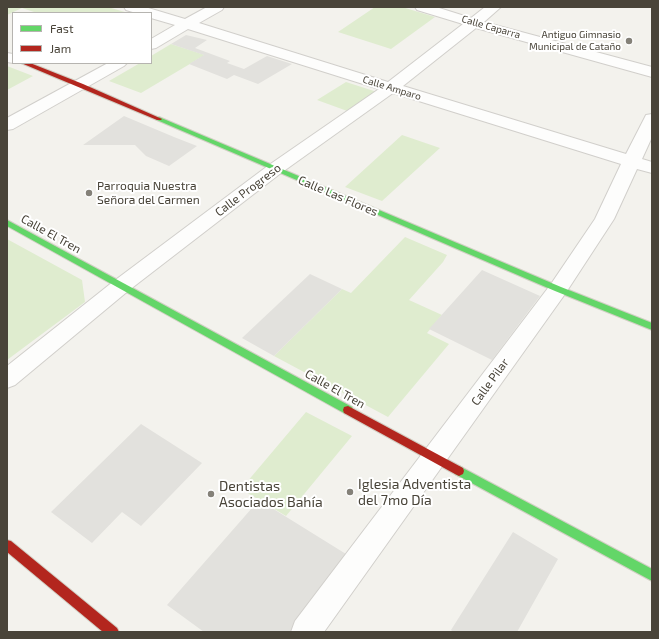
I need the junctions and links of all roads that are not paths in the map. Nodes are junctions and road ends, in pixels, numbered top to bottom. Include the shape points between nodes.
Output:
1 (131, 7) edge
2 (217, 7) edge
3 (422, 7) edge
4 (494, 7) edge
5 (148, 12) edge
6 (152, 13) edge
7 (187, 23) junction
8 (473, 23) junction
9 (152, 44) edge
10 (27, 64) edge
11 (117, 64) edge
12 (652, 72) edge
13 (81, 85) junction
14 (390, 88) junction
15 (652, 119) edge
16 (7, 125) edge
17 (632, 162) junction
18 (652, 168) edge
19 (275, 169) junction
20 (7, 223) edge
21 (121, 286) junction
22 (558, 289) junction
23 (652, 327) edge
24 (7, 379) edge
25 (434, 457) junction
26 (7, 544) edge
27 (652, 575) edge
28 (113, 632) edge
29 (306, 632) edge

1 - 5 street, Calle Amparo
2 - 7 street
3 - 8 street, Calle Caparra
4 - 8 street, Calle Progreso
6 - 7 street, Calle Amparo
7 - 9 street
7 - 14 street, Calle Amparo
8 - 12 street, Calle Caparra
8 - 14 street, Calle Progreso
10 - 13 street, Calle Las Flores
11 - 13 street
13 - 16 street
13 - 19 street, Calle Las Flores
14 - 17 street, Calle Amparo
14 - 19 street, Calle Progreso
15 - 17 street, Calle Pilar
17 - 18 street, Calle Amparo
17 - 22 street, Calle Pilar via 604,219
19 - 21 street, Calle Progreso
19 - 22 street, Calle Las Flores
20 - 21 street, Calle El Tren
21 - 24 street, Calle Progreso
21 - 25 street, Calle El Tren
22 - 23 street, Calle Las Flores
22 - 25 street, Calle Pilar
25 - 27 street, Calle El Tren
25 - 29 street, Calle Pilar
26 - 28 street

